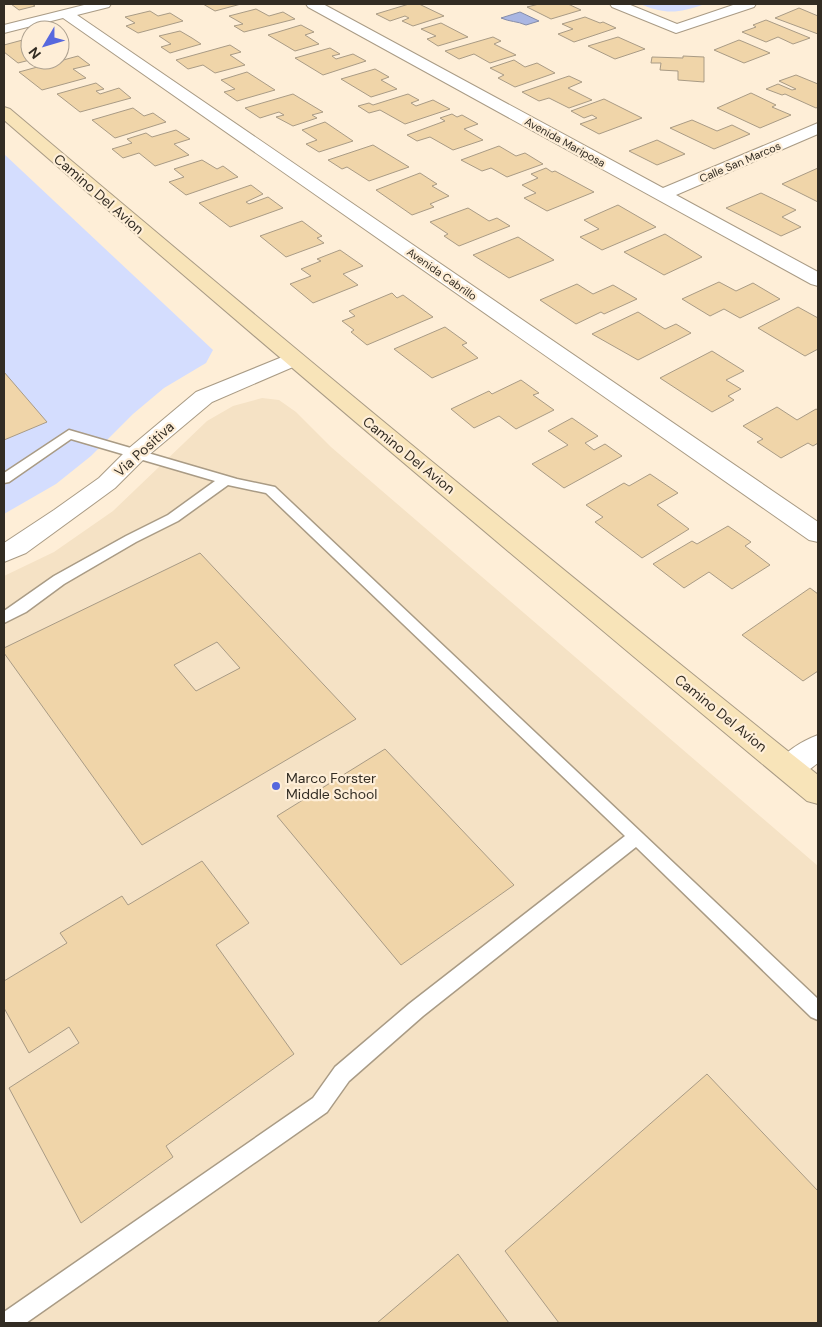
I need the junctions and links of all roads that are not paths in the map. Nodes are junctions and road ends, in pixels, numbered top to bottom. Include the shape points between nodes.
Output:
1 (104, 4) edge
2 (312, 4) edge
3 (617, 4) edge
4 (749, 4) edge
5 (66, 14) junction
6 (4, 29) edge
7 (4, 112) edge
8 (818, 128) edge
9 (662, 195) junction
10 (818, 280) edge
11 (292, 359) junction
12 (136, 454) junction
13 (4, 479) edge
14 (226, 480) junction
15 (818, 534) edge
16 (4, 553) edge
17 (4, 618) edge
18 (818, 746) edge
19 (789, 768) junction
20 (818, 792) edge
21 (637, 837) junction
22 (818, 1011) edge
23 (7, 1323) edge

1 - 5 street
2 - 9 street, Avenida Mariposa
3 - 4 street via 676,29
5 - 6 street
5 - 15 street, Avenida Cabrillo
7 - 11 main road, Camino Del Avion
8 - 9 street, Calle San Marcos
9 - 10 street, Avenida Mariposa
11 - 12 street, Via Positiva via 204,397
11 - 19 main road, Camino Del Avion
12 - 13 lane via 69,434
12 - 14 lane
12 - 16 street, Via Positiva via 107,484
14 - 17 lane via 173,518 59,580
14 - 21 lane via 270,490
18 - 19 street
19 - 20 main road, Camino Del Avion
21 - 22 lane
21 - 23 lane via 416,1010 342,1074 320,1105

